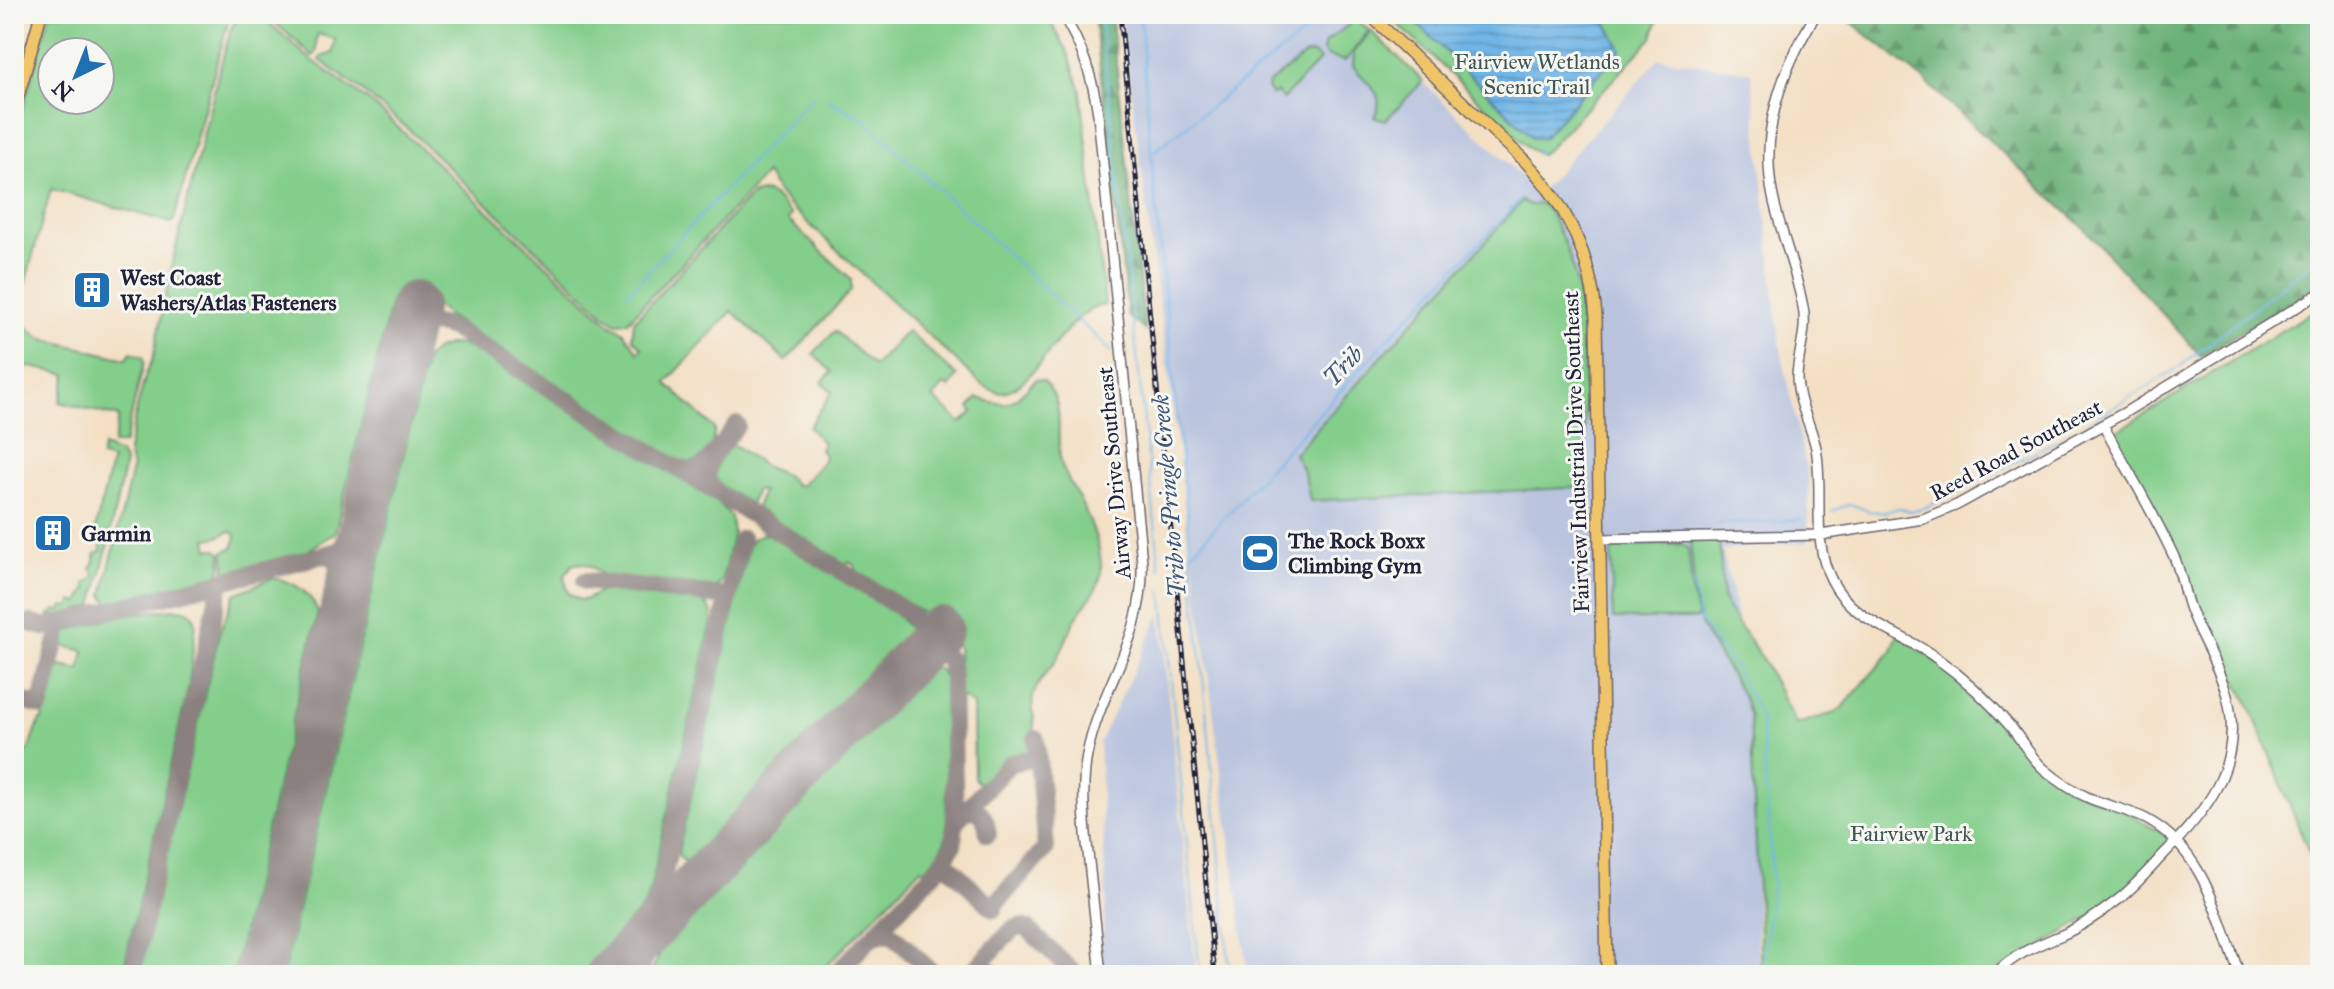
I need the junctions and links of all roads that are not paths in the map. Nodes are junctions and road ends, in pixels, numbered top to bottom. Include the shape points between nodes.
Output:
1 (41, 14) edge
2 (1062, 14) edge
3 (1369, 14) edge
4 (1816, 14) edge
5 (14, 111) edge
6 (2320, 293) edge
7 (2103, 425) junction
8 (1821, 535) junction
9 (1599, 539) junction
10 (2176, 842) junction
11 (1101, 975) edge
12 (1607, 975) edge
13 (1994, 975) edge
14 (2240, 975) edge

1 - 5 main road
2 - 11 street, Airway Drive Southeast via 1082,51 1098,114 1142,562 1134,628 1095,724 1086,764 1085,819
3 - 9 main road, Fairview Industrial Drive Southeast via 1538,175 1563,208 1580,244 1596,316
4 - 8 street via 1784,76 1772,117 1769,156 1773,197 1805,317 1798,384 1816,449
6 - 7 street, Reed Road Southeast
7 - 8 street, Reed Road Southeast via 1940,513
7 - 10 street via 2177,564 2189,607 2228,698 2230,745 2221,783
8 - 9 street, Reed Road Southeast
8 - 10 street via 1830,578 1851,607 1971,685 2035,760 2066,786 2147,820
9 - 12 main road, Fairview Industrial Drive Southeast
10 - 13 street via 2100,913 2020,954
10 - 14 street via 2216,903

